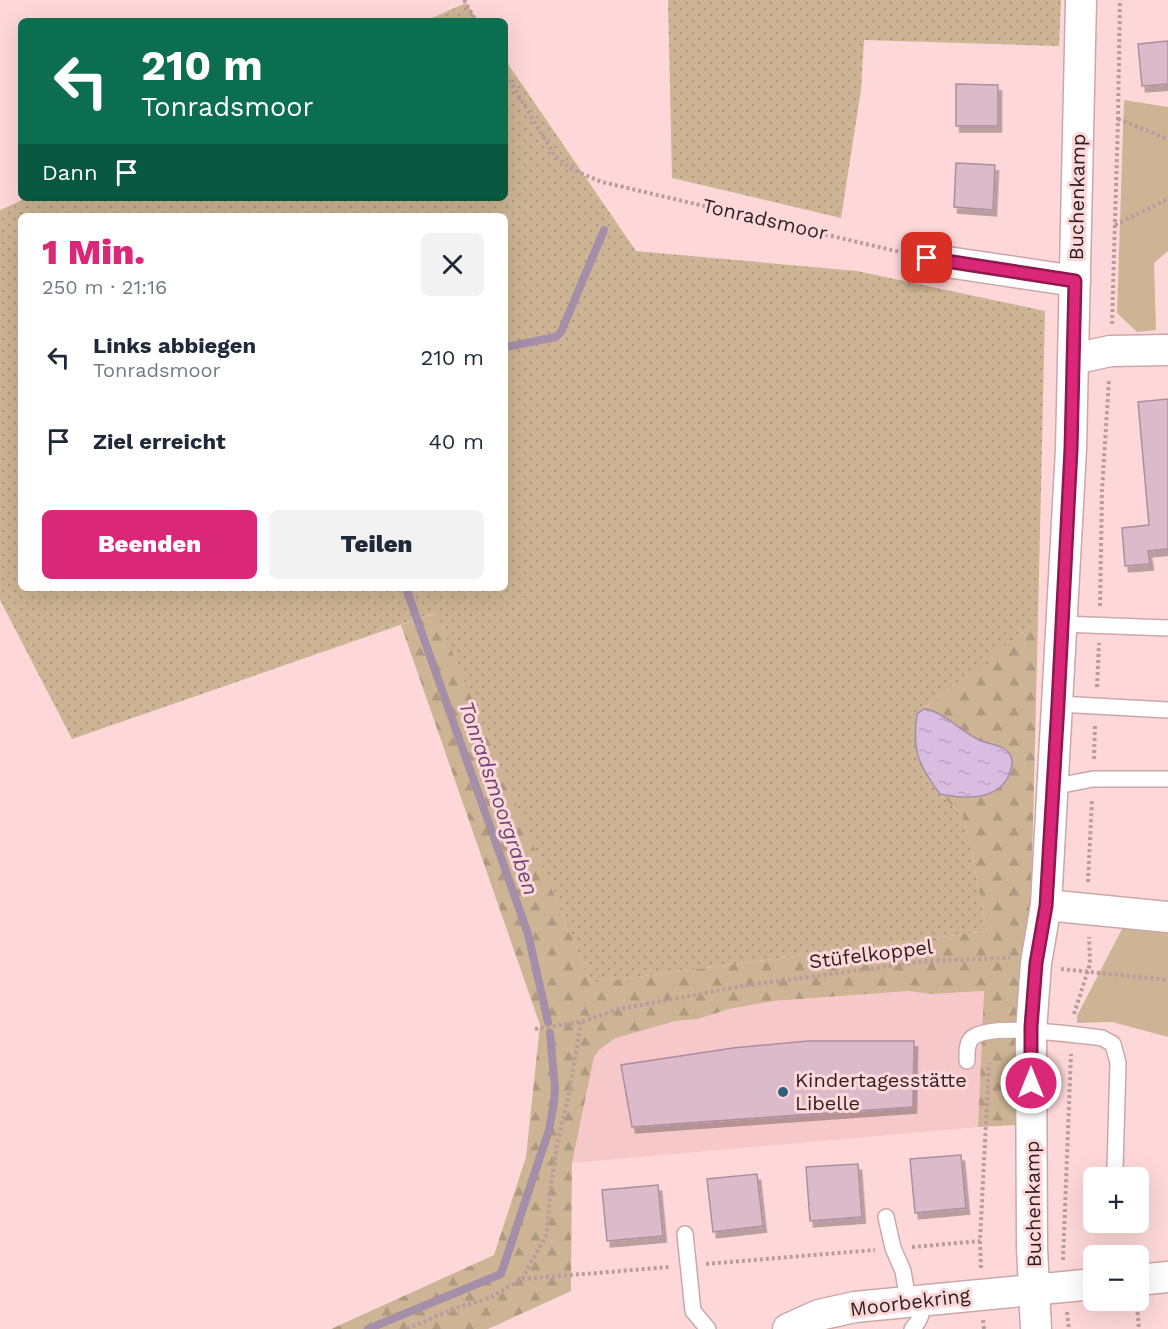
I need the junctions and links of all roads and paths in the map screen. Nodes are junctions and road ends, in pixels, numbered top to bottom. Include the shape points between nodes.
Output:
1 (464, 0) edge
2 (1081, 0) edge
3 (1120, 0) edge
4 (474, 18) edge
5 (508, 78) edge
6 (1119, 119) junction
7 (1168, 139) edge
8 (1168, 200) edge
9 (1115, 225) junction
10 (927, 258) joint
11 (1075, 281) junction
12 (1168, 350) edge
13 (1110, 351) junction
14 (1074, 360) junction
15 (1061, 624) junction
16 (1100, 625) junction
17 (1168, 628) edge
18 (1058, 704) junction
19 (1096, 705) junction
20 (1168, 710) edge
21 (1093, 779) junction
22 (1168, 779) edge
23 (1052, 787) junction
24 (1046, 906) junction
25 (1088, 909) junction
26 (1168, 917) edge
27 (1036, 963) junction
28 (1088, 972) junction
29 (1168, 980) edge
30 (581, 1022) junction
31 (535, 1029) dead end
32 (1030, 1031) junction
33 (1072, 1035) junction
34 (990, 1057) dead end
35 (967, 1061) dead end
36 (1115, 1167) edge
37 (886, 1217) dead end
38 (685, 1234) dead end
39 (980, 1241) junction
40 (893, 1248) junction
41 (688, 1265) junction
42 (1168, 1277) edge
43 (522, 1279) junction
44 (1083, 1287) edge
45 (1035, 1289) junction
46 (1149, 1291) edge
47 (1083, 1292) edge
48 (982, 1294) junction
49 (1083, 1300) edge
50 (914, 1309) edge
51 (1140, 1311) edge
52 (407, 1329) edge
53 (708, 1329) edge
54 (788, 1329) edge
55 (984, 1329) edge
56 (1036, 1329) edge
57 (1069, 1329) edge
58 (1139, 1329) edge

1 - 4 path
2 - 11 street, Buchenkamp
3 - 6 path
5 - 10 path, Tonradsmoor via 555,156 573,170 602,182
6 - 7 path
6 - 9 path
8 - 9 path
9 - 13 path
10 - 11 street
11 - 14 street, Buchenkamp
12 - 13 street
13 - 14 street
13 - 16 path
14 - 15 street, Buchenkamp
15 - 16 lane
15 - 18 street, Buchenkamp
16 - 17 lane
16 - 19 path
18 - 19 lane
18 - 23 street, Buchenkamp
19 - 20 lane
19 - 21 path
21 - 22 lane
21 - 23 lane
21 - 25 path
23 - 24 street, Buchenkamp
24 - 25 street
24 - 27 street, Buchenkamp
25 - 26 street
25 - 28 path
27 - 28 path, Stüfelkoppel
27 - 30 path, Stüfelkoppel via 1010,958 927,961 742,986 615,1010
27 - 32 street, Buchenkamp
28 - 29 path, Stüfelkoppel
28 - 33 path
30 - 31 path, Stüfelkoppel
30 - 43 path via 557,1144 547,1234
32 - 33 lane
32 - 35 lane via 987,1032 972,1037 967,1044
32 - 45 street, Buchenkamp
33 - 36 lane via 1102,1038 1113,1044 1118,1063
33 - 44 path via 1063,1260
34 - 39 path
37 - 40 lane
38 - 41 lane
39 - 40 path
39 - 48 path
40 - 41 path
40 - 50 lane
41 - 43 path
41 - 53 lane via 693,1311
42 - 46 street
43 - 52 path via 489,1298
45 - 47 street, Moorbekring
45 - 48 street, Moorbekring
45 - 56 street, Buchenkamp
48 - 50 street, Moorbekring
48 - 55 path
49 - 57 path
50 - 54 street, Moorbekring via 835,1311
51 - 58 path

